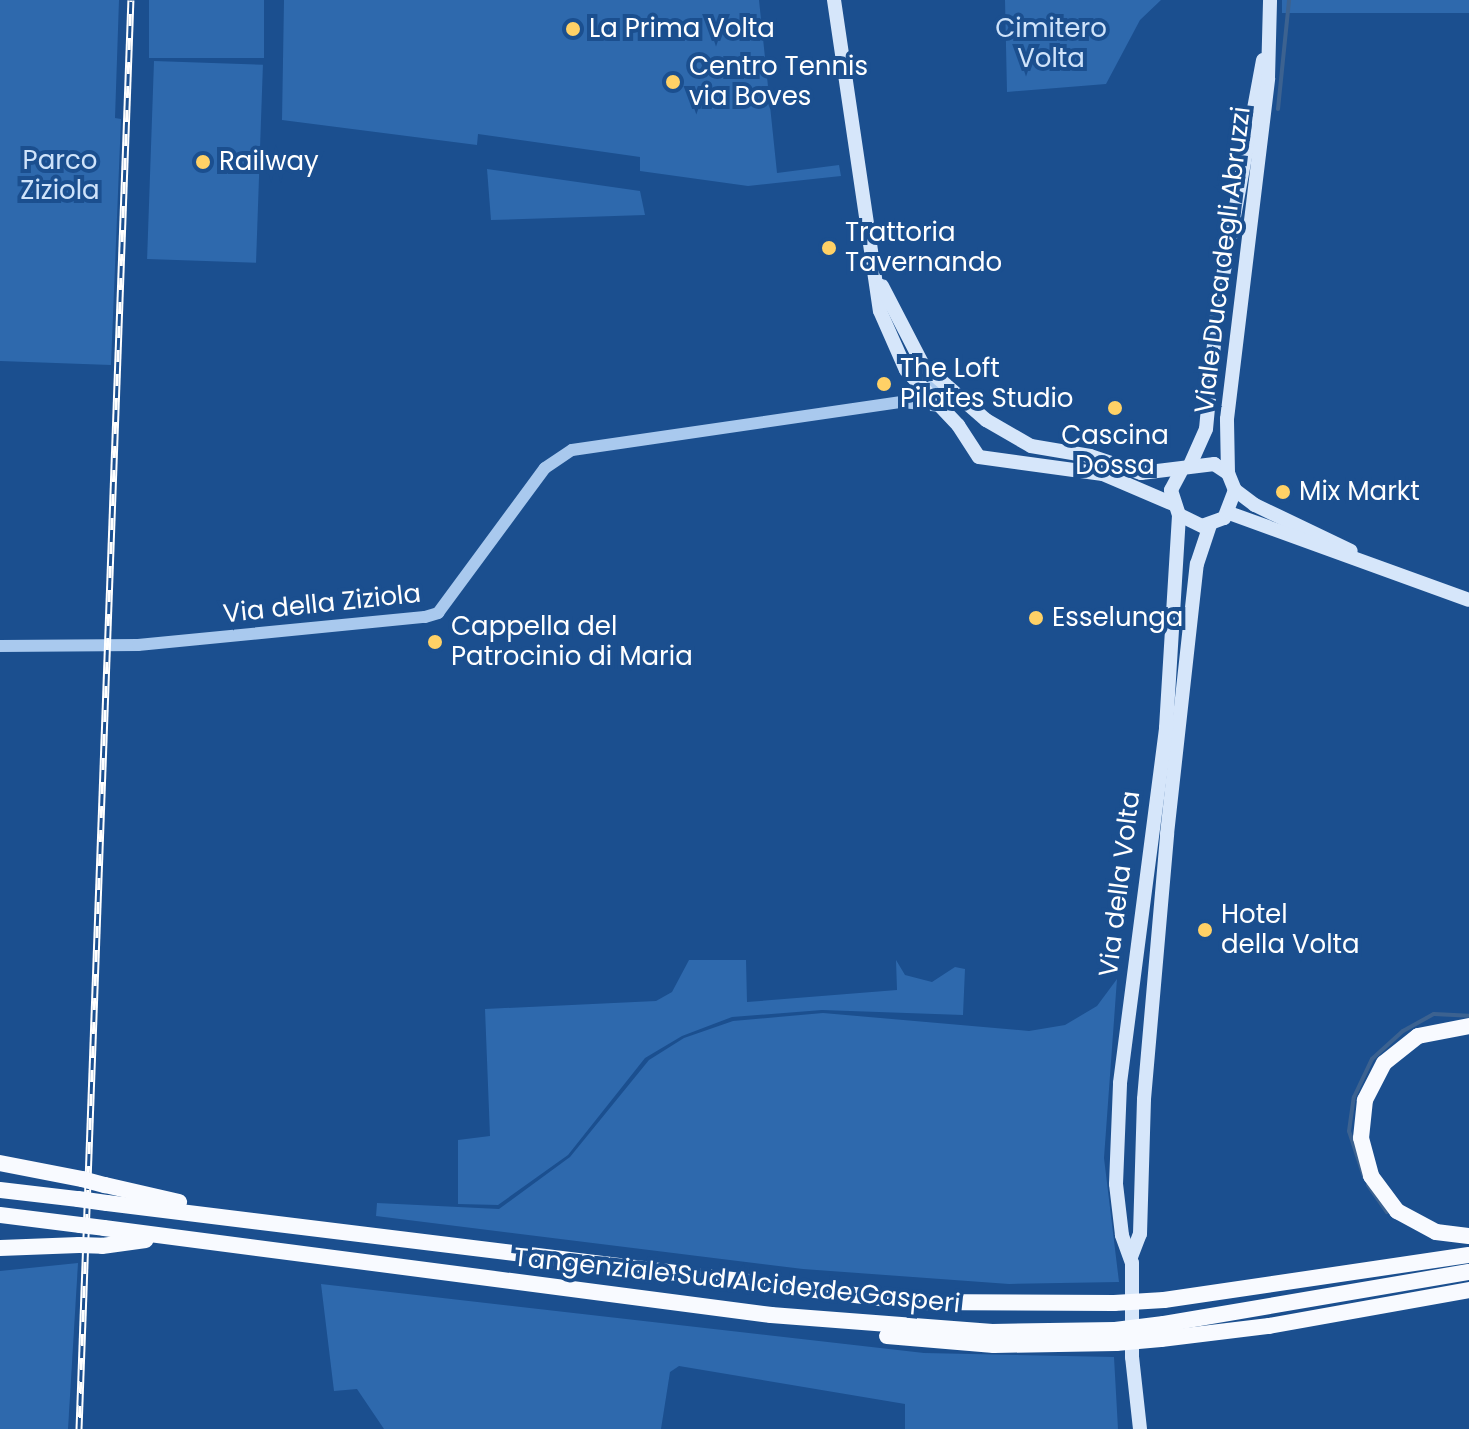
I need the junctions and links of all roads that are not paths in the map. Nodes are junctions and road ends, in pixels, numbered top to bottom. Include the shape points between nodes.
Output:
1 (834, 0) edge
2 (1270, 0) edge
3 (1266, 52) junction
4 (876, 273) junction
5 (923, 389) junction
6 (902, 402) junction
7 (963, 402) junction
8 (939, 406) junction
9 (986, 420) junction
10 (1004, 431) junction
11 (967, 441) junction
12 (994, 457) junction
13 (1186, 468) junction
14 (1228, 473) junction
15 (1235, 490) junction
16 (1176, 510) junction
17 (1229, 513) junction
18 (1210, 525) junction
19 (1377, 567) junction
20 (1469, 600) edge
21 (0, 646) edge
22 (1469, 1026) edge
23 (0, 1163) edge
24 (0, 1190) edge
25 (0, 1215) edge
26 (234, 1217) junction
27 (1469, 1236) edge
28 (167, 1237) junction
29 (1469, 1244) edge
30 (0, 1248) edge
31 (1469, 1255) edge
32 (1131, 1257) junction
33 (1469, 1272) edge
34 (1339, 1275) junction
35 (1469, 1290) edge
36 (1163, 1332) junction
37 (1140, 1429) edge

1 - 4 main road
2 - 3 main road, Viale Duca degli Abruzzi
3 - 13 main road, Viale Duca degli Abruzzi via 1251,107 1218,303 1206,429
3 - 14 main road, Viale Duca degli Abruzzi via 1268,78 1227,419
4 - 5 main road via 887,333
4 - 7 main road via 915,353
5 - 6 street
5 - 7 street via 935,388 951,402
5 - 8 main road
6 - 8 street
6 - 21 street, Via della Ziziola via 572,450 545,468 438,613 425,617 138,645
7 - 9 main road
8 - 11 main road
9 - 10 main road
9 - 11 main road via 974,424
10 - 12 main road via 1006,443
10 - 13 main road via 1031,446 1081,454 1141,473
11 - 12 main road via 979,457
12 - 16 main road via 1103,474
13 - 14 main road via 1214,464
13 - 16 main road, Via della Volta via 1173,483
14 - 15 main road
15 - 17 main road
15 - 19 main road
16 - 18 main road via 1194,524
16 - 32 main road, Via della Volta via 1166,728 1120,1083 1116,1184 1122,1235
17 - 18 main road
17 - 19 main road
18 - 32 main road, Via della Volta via 1197,564 1167,834 1146,1070 1140,1234
19 - 20 main road
22 - 27 highway via 1418,1036 1384,1063 1365,1100 1361,1138 1371,1176 1397,1211 1436,1232
23 - 26 highway, bridge
24 - 26 highway, Tangenziale Sud Alcide de Gasperi, bridge
25 - 28 highway, Tangenziale Sud Alcide de Gasperi, bridge
26 - 34 highway, Tangenziale Sud Alcide de Gasperi, bridge via 897,1300 987,1306 1164,1300
28 - 30 highway, bridge via 102,1246
28 - 36 highway, Tangenziale Sud Alcide de Gasperi, bridge via 910,1328 1116,1337
29 - 34 highway via 1358,1264
31 - 34 highway, Tangenziale Sud Alcide de Gasperi
32 - 37 main road, Via della Volta
33 - 36 highway, Tangenziale Sud Alcide de Gasperi
35 - 36 highway via 1269,1326

